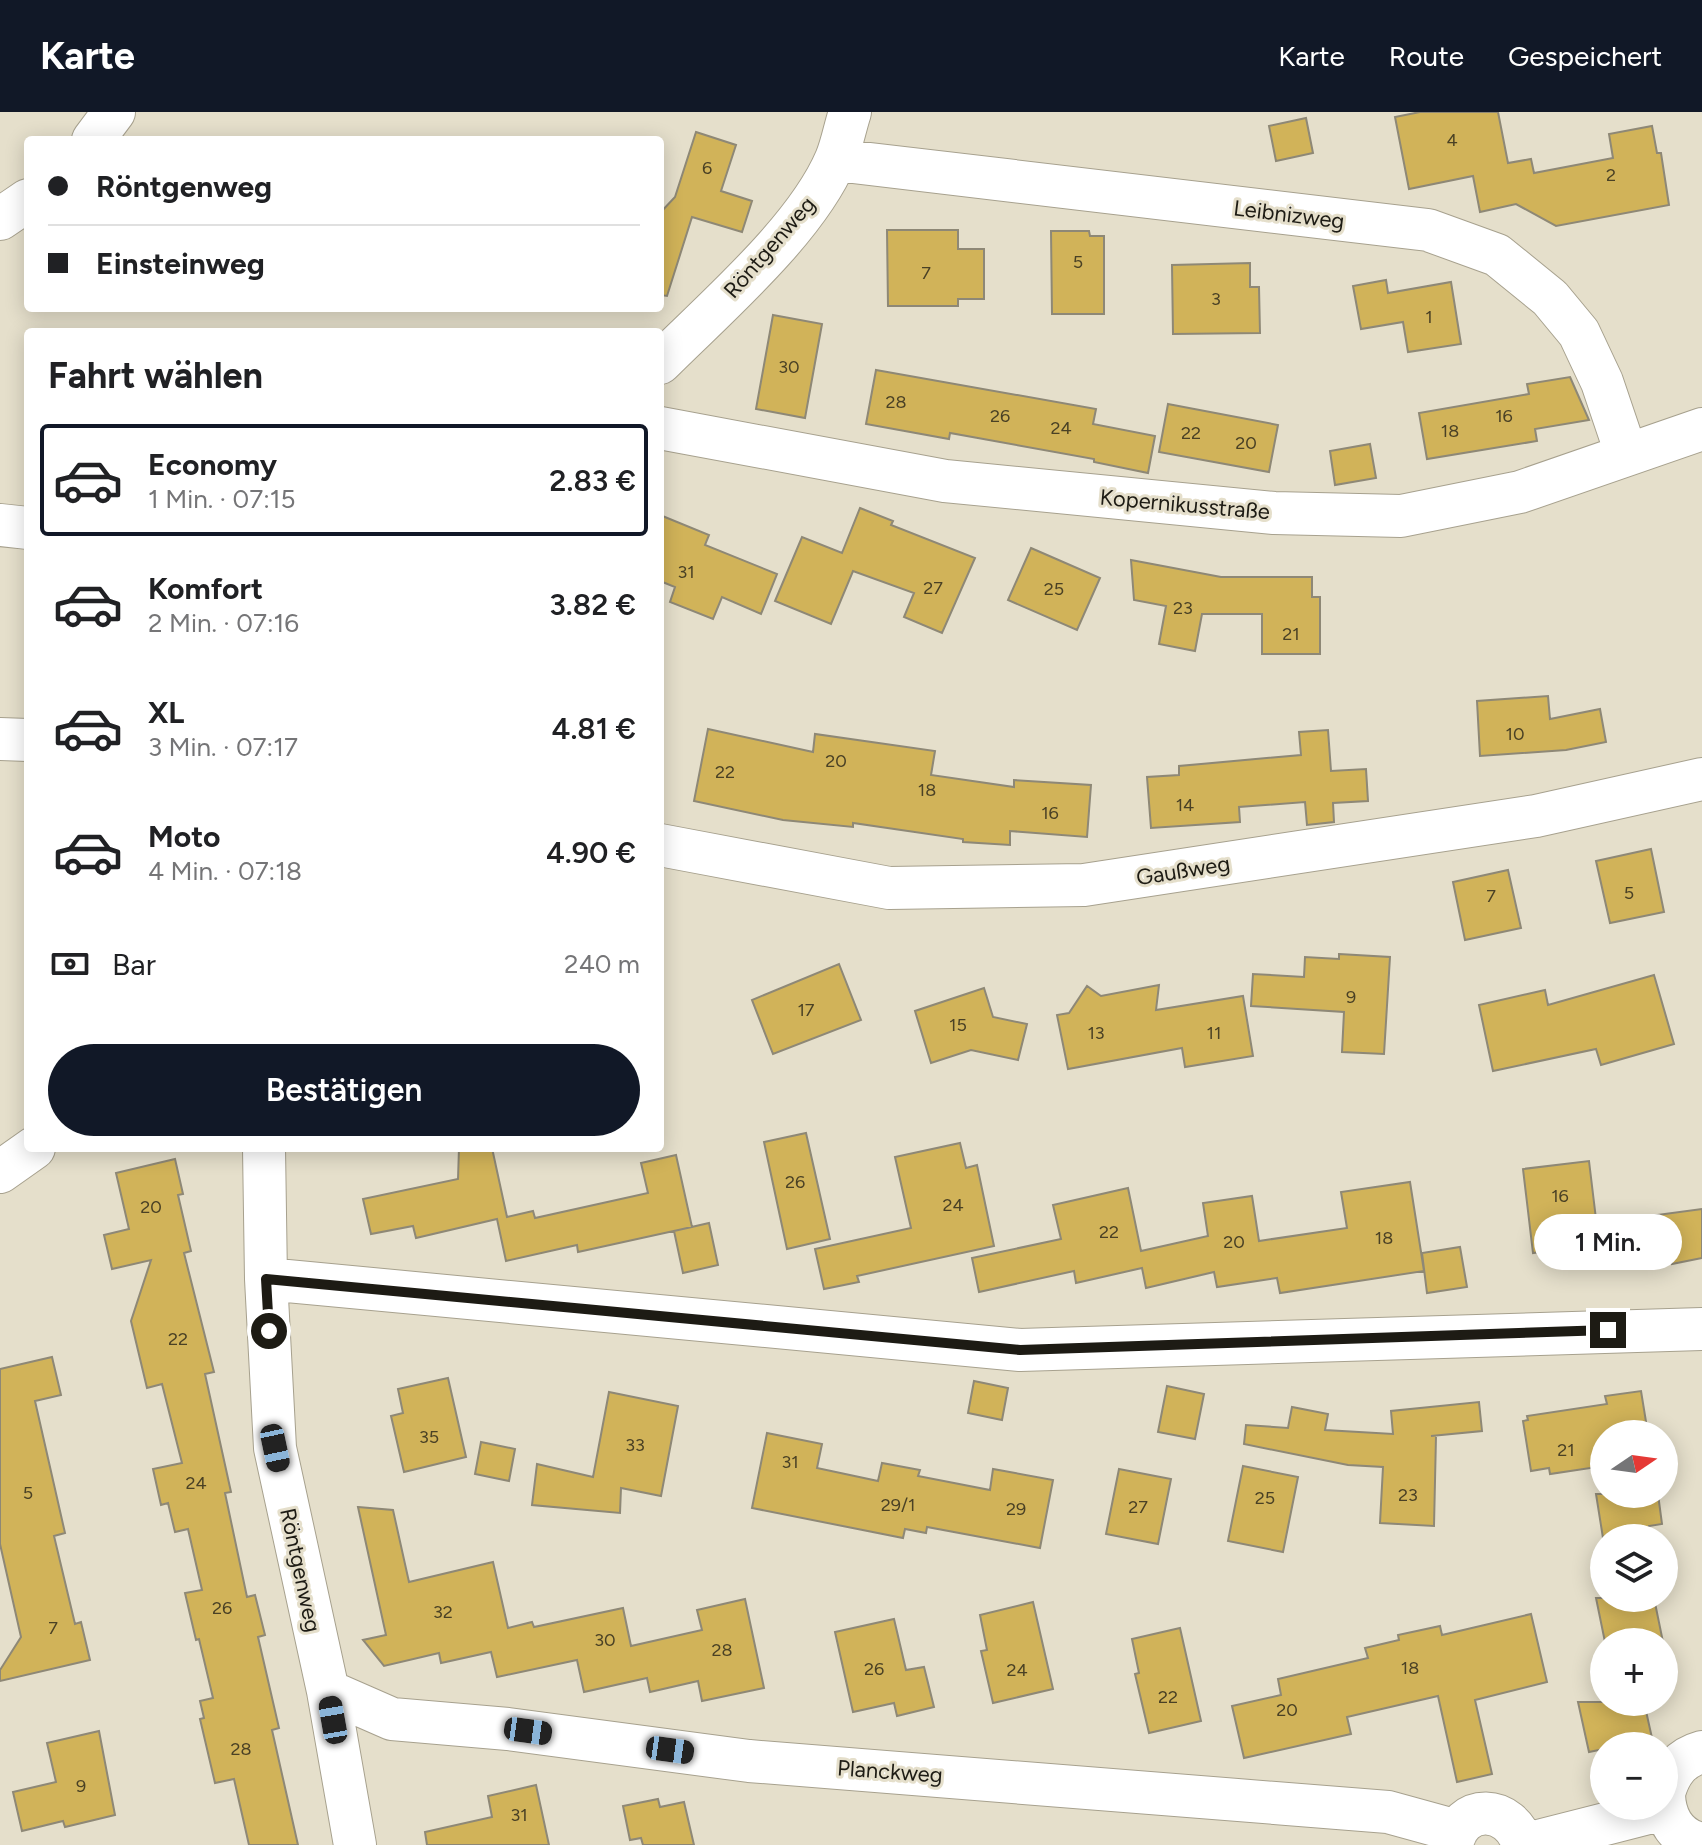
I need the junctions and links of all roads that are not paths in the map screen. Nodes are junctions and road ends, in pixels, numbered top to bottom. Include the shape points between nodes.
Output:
1 (114, 112) edge
2 (850, 112) edge
3 (96, 136) edge
4 (836, 160) junction
5 (24, 203) edge
6 (0, 219) edge
7 (664, 359) edge
8 (664, 429) edge
9 (1702, 429) edge
10 (1626, 453) junction
11 (0, 525) edge
12 (24, 528) edge
13 (0, 739) edge
14 (24, 740) edge
15 (1702, 779) edge
16 (664, 846) edge
17 (28, 1152) edge
18 (264, 1152) edge
19 (0, 1172) edge
20 (266, 1279) junction
21 (1702, 1329) edge
22 (328, 1691) junction
23 (1702, 1752) edge
24 (1678, 1765) edge
25 (1600, 1820) edge
26 (1670, 1820) edge
27 (1454, 1838) edge
28 (1702, 1844) edge
29 (355, 1845) edge
30 (1523, 1845) edge

1 - 3 street
2 - 4 street, Röntgenweg
4 - 7 street, Röntgenweg via 805,211 761,262
4 - 10 street, Leibnizweg via 1428,230 1497,255 1550,298 1579,333
5 - 6 street
8 - 10 street, Kopernikusstraße via 945,481 1274,513 1401,516 1520,492
9 - 10 street, Kopernikusstraße
11 - 12 street
13 - 14 street
15 - 16 street, Gaußweg via 1536,816 1084,885 889,888
17 - 19 street
18 - 20 street, Röntgenweg
20 - 21 street via 1020,1350
20 - 22 street, Röntgenweg via 275,1448
22 - 27 street, Planckweg via 392,1719 749,1761 1388,1812
22 - 29 street, Röntgenweg
23 - 24 street
25 - 30 street
26 - 28 street via 1682,1836
27 - 30 street via 1473,1816 1495,1814 1513,1825

